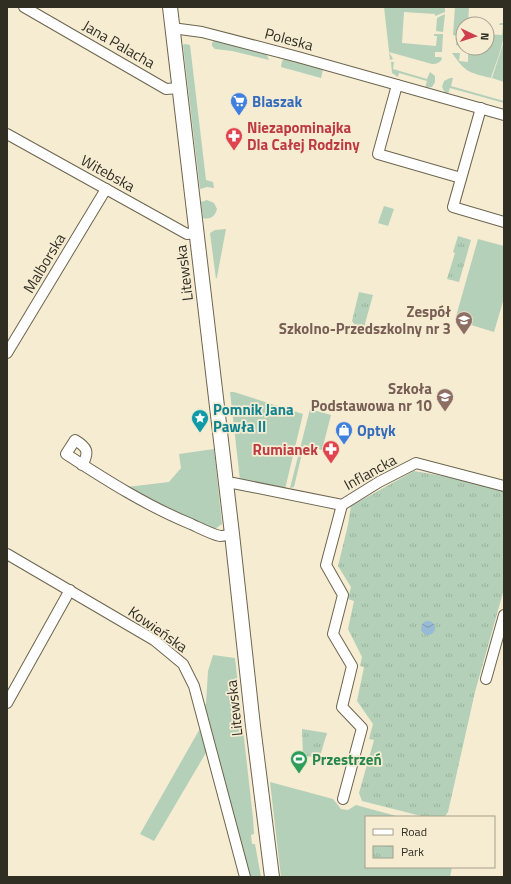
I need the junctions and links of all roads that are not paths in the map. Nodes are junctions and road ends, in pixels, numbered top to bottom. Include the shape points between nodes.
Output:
1 (24, 7) edge
2 (170, 7) edge
3 (172, 28) junction
4 (397, 85) junction
5 (179, 88) junction
6 (481, 108) junction
7 (504, 115) edge
8 (7, 134) edge
9 (461, 178) junction
10 (106, 189) junction
11 (504, 222) edge
12 (196, 233) junction
13 (7, 353) edge
14 (82, 465) dead end
15 (226, 484) junction
16 (504, 486) edge
17 (342, 505) junction
18 (232, 534) junction
19 (7, 554) edge
20 (70, 590) junction
21 (504, 615) edge
22 (486, 680) dead end
23 (7, 703) edge
24 (343, 799) dead end
25 (245, 877) edge
26 (272, 877) edge

1 - 5 street, Jana Palacha via 166,89
2 - 3 street, Litewska
3 - 4 street, Poleska via 202,32
3 - 5 street, Litewska
4 - 6 street, Poleska
4 - 9 street via 378,154
5 - 12 street, Litewska
6 - 7 street, Poleska
6 - 9 street
8 - 10 street, Witebska
9 - 11 street via 453,207
10 - 12 street, Witebska via 187,234
10 - 13 street, Malborska
12 - 15 street, Litewska
14 - 18 street via 162,512 220,536
15 - 17 street, Inflancka via 238,484
15 - 18 street, Litewska
16 - 17 street, Inflancka via 416,463
17 - 24 street via 326,566 343,595 333,634 352,666 342,707 362,728
18 - 26 street, Litewska
19 - 20 street, Kowieńska
20 - 23 street
20 - 25 street, Kowieńska via 154,640 185,667 194,686
21 - 22 street

